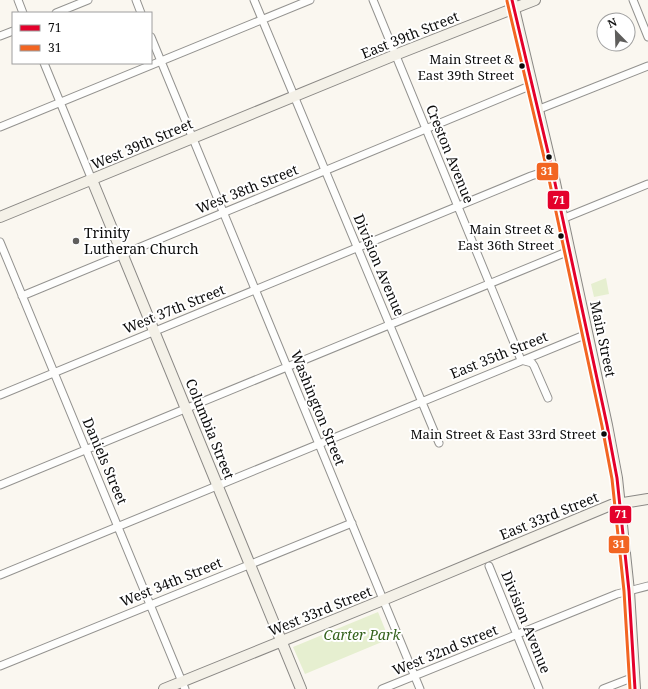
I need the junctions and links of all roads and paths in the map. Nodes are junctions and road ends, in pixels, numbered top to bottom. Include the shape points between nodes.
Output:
1 (18, 0) edge
2 (88, 0) edge
3 (136, 0) edge
4 (254, 0) edge
5 (310, 0) edge
6 (372, 0) edge
7 (535, 0) edge
8 (633, 0) edge
9 (513, 4) edge
10 (23, 12) edge
11 (58, 12) edge
12 (141, 12) edge
13 (262, 20) junction
14 (12, 31) edge
15 (0, 36) edge
16 (648, 37) edge
17 (152, 39) edge
18 (395, 55) junction
19 (161, 61) junction
20 (44, 64) edge
21 (648, 66) edge
22 (532, 85) junction
23 (294, 96) junction
24 (60, 102) junction
25 (537, 110) junction
26 (0, 127) edge
27 (426, 129) junction
28 (193, 138) junction
29 (552, 169) junction
30 (325, 170) junction
31 (92, 180) junction
32 (648, 184) edge
33 (458, 206) junction
34 (224, 213) junction
35 (0, 217) edge
36 (562, 219) junction
37 (0, 242) edge
38 (358, 248) junction
39 (569, 251) junction
40 (122, 254) junction
41 (490, 283) junction
42 (255, 290) junction
43 (22, 296) junction
44 (390, 324) junction
45 (154, 331) junction
46 (588, 334) junction
47 (521, 360) junction
48 (287, 367) junction
49 (54, 373) junction
50 (0, 395) edge
51 (548, 398) dead end
52 (421, 401) junction
53 (186, 409) junction
54 (319, 444) junction
55 (439, 444) dead end
56 (86, 450) junction
57 (0, 485) edge
58 (218, 485) junction
59 (648, 499) edge
60 (620, 504) junction
61 (352, 523) junction
62 (118, 526) junction
63 (487, 561) junction
64 (250, 565) junction
65 (0, 575) edge
66 (648, 586) edge
67 (629, 591) junction
68 (383, 600) junction
69 (150, 604) junction
70 (517, 635) junction
71 (282, 642) junction
72 (0, 666) edge
73 (415, 676) junction
74 (634, 676) junction
75 (184, 685) edge
76 (164, 689) edge
77 (302, 689) edge
78 (382, 689) edge
79 (420, 689) edge
80 (539, 689) edge
81 (603, 689) edge
82 (635, 689) edge

1 - 10 street
2 - 11 street
3 - 12 street
4 - 13 street, Division Avenue
5 - 13 street
6 - 18 street, Creston Avenue
7 - 9 street, East 39th Street
8 - 16 street
9 - 18 street, East 39th Street
9 - 22 street, Main Street
13 - 19 street
13 - 23 street, Division Avenue
14 - 15 street
17 - 19 street, Washington Street
18 - 23 street, East 39th Street
18 - 27 street, Creston Avenue
19 - 24 street
19 - 28 street, Washington Street
20 - 24 street
21 - 25 street
22 - 25 street, Main Street
22 - 27 street, West 38th Street
23 - 28 street, West 39th Street
23 - 30 street, Division Avenue
24 - 26 street
24 - 31 street
25 - 29 street, Main Street
27 - 30 street, West 38th Street
27 - 33 street, Creston Avenue
28 - 31 street, West 39th Street
28 - 34 street, Washington Street
29 - 33 street, West 37th Street
29 - 36 street, Main Street
30 - 34 street, West 38th Street
30 - 38 street, Division Avenue
31 - 35 street, West 39th Street
31 - 40 street, Columbia Street
32 - 36 street
33 - 38 street, West 37th Street
33 - 41 street, Creston Avenue
34 - 40 street, West 38th Street
34 - 42 street, Washington Street
36 - 39 street, Main Street
37 - 43 street, Daniels Street
38 - 42 street, West 37th Street
38 - 44 street, Division Avenue
39 - 41 street
39 - 46 street, Main Street
40 - 43 street, West 38th Street
40 - 45 street, Columbia Street
41 - 44 street
41 - 47 street, Creston Avenue
42 - 45 street, West 37th Street
42 - 48 street, Washington Street
43 - 49 street, Daniels Street
44 - 48 street
44 - 52 street, Division Avenue
45 - 49 street, West 37th Street
45 - 53 street, Columbia Street
46 - 47 street, East 35th Street
46 - 60 street, Main Street
47 - 51 street via 532,363
47 - 52 street, East 35th Street
48 - 53 street
48 - 54 street, Washington Street
49 - 50 street, West 37th Street
49 - 56 street, Daniels Street
52 - 54 street, East 35th Street
52 - 55 street, Division Avenue
53 - 56 street
53 - 58 street, Columbia Street
54 - 58 street, East 35th Street
54 - 61 street, Washington Street
56 - 57 street
56 - 62 street, Daniels Street
58 - 62 street, East 35th Street
58 - 64 street, Columbia Street
59 - 60 street, East 33rd Street
60 - 63 street, East 33rd Street via 612,505
60 - 67 street, Main Street
61 - 64 street, West 34th Street
61 - 68 street, Washington Street
62 - 65 street, East 35th Street
62 - 69 street, Daniels Street
63 - 68 street, West 33rd Street
63 - 70 street, Division Avenue
64 - 69 street, West 34th Street
64 - 71 street, Columbia Street
66 - 67 street, West 32nd Street
67 - 70 street, West 32nd Street
67 - 74 street, Main Street
68 - 71 street, West 33rd Street
68 - 73 street, Washington Street
69 - 72 street, West 34th Street
69 - 75 street, Daniels Street
70 - 73 street, West 32nd Street
70 - 80 street, Division Avenue
71 - 75 street, West 33rd Street
71 - 77 street, Columbia Street
73 - 78 street, West 32nd Street
73 - 79 street, Washington Street
74 - 81 street
74 - 82 street, Main Street
75 - 76 street, West 33rd Street

